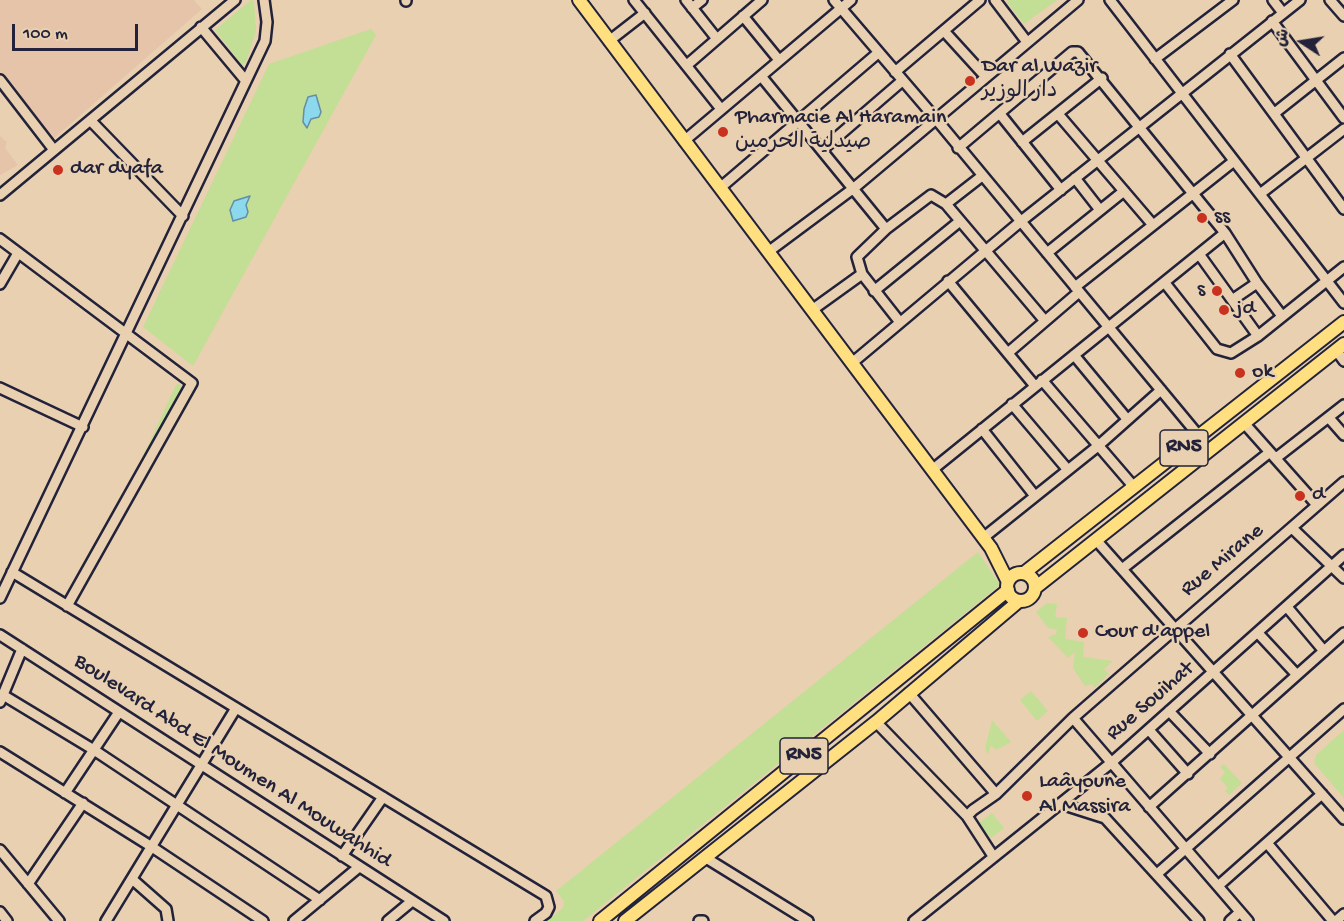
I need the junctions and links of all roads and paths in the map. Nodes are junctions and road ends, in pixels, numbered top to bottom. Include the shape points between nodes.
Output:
1 (235, 0) edge
2 (264, 0) edge
3 (579, 0) edge
4 (634, 0) edge
5 (702, 0) edge
6 (762, 0) edge
7 (834, 0) edge
8 (851, 0) edge
9 (980, 0) edge
10 (995, 0) edge
11 (1078, 0) edge
12 (1110, 0) edge
13 (1233, 0) edge
14 (1273, 0) edge
15 (1300, 0) edge
16 (1330, 0) edge
17 (689, 4) edge
18 (841, 8) junction
19 (645, 13) junction
20 (1283, 13) junction
21 (743, 16) junction
22 (1344, 16) edge
23 (1272, 21) junction
24 (201, 27) junction
25 (944, 31) junction
26 (717, 39) junction
27 (609, 41) junction
28 (1027, 42) junction
29 (878, 53) junction
30 (1230, 54) junction
31 (1155, 58) junction
32 (1344, 58) edge
33 (780, 60) junction
34 (687, 65) junction
35 (895, 72) junction
36 (761, 76) junction
37 (985, 76) junction
38 (1102, 78) junction
39 (0, 80) edge
40 (1317, 80) junction
41 (246, 81) junction
42 (902, 81) junction
43 (1182, 93) junction
44 (722, 109) junction
45 (1276, 112) junction
46 (1000, 114) junction
47 (1058, 114) junction
48 (1344, 118) edge
49 (936, 119) junction
50 (797, 120) junction
51 (91, 121) junction
52 (1139, 127) junction
53 (1344, 129) edge
54 (684, 141) junction
55 (1022, 142) junction
56 (958, 148) junction
57 (54, 150) junction
58 (822, 150) junction
59 (1307, 158) junction
60 (1098, 160) junction
61 (1234, 161) junction
62 (982, 176) junction
63 (1075, 177) junction
64 (720, 188) junction
65 (854, 188) junction
66 (1061, 190) junction
67 (1124, 191) junction
68 (1194, 192) junction
69 (1260, 194) junction
70 (0, 195) edge
71 (946, 204) junction
72 (1344, 208) edge
73 (1100, 210) junction
74 (183, 216) junction
75 (960, 220) junction
76 (1020, 222) junction
77 (1153, 225) junction
78 (886, 229) junction
79 (1226, 233) junction
80 (0, 239) edge
81 (986, 250) junction
82 (768, 252) junction
83 (18, 253) junction
84 (1047, 253) junction
85 (1199, 254) junction
86 (1344, 267) edge
87 (862, 274) junction
88 (948, 280) junction
89 (1327, 281) junction
90 (1165, 283) junction
91 (1257, 283) junction
92 (0, 285) edge
93 (1077, 290) junction
94 (874, 291) junction
95 (1232, 300) junction
96 (1344, 303) edge
97 (812, 310) junction
98 (1282, 316) junction
99 (899, 321) junction
100 (1045, 321) junction
101 (1344, 322) edge
102 (1109, 328) junction
103 (128, 333) junction
104 (1258, 336) junction
105 (1340, 347) edge
106 (1009, 352) junction
107 (1074, 355) junction
108 (1344, 361) edge
109 (852, 363) junction
110 (1039, 383) junction
111 (0, 388) edge
112 (1161, 390) junction
113 (1012, 404) junction
114 (1344, 405) edge
115 (1329, 418) junction
116 (1127, 419) junction
117 (1244, 423) junction
118 (83, 427) junction
119 (982, 429) junction
120 (1344, 435) edge
121 (1199, 436) junction
122 (1098, 446) junction
123 (1273, 455) junction
124 (932, 470) junction
125 (1068, 470) junction
126 (1344, 482) edge
127 (1134, 487) junction
128 (1035, 496) junction
129 (1317, 505) junction
130 (1292, 528) junction
131 (1096, 540) junction
132 (987, 543) junction
133 (1344, 555) edge
134 (1330, 567) junction
135 (1122, 569) junction
136 (12, 572) junction
137 (1022, 573) junction
138 (1344, 578) edge
139 (1008, 586) junction
140 (1035, 588) junction
141 (0, 598) edge
142 (1019, 601) junction
143 (67, 606) junction
144 (1287, 607) junction
145 (1174, 628) junction
146 (1258, 633) junction
147 (1344, 633) edge
148 (0, 635) edge
149 (22, 649) junction
150 (1324, 651) junction
151 (1214, 672) junction
152 (1297, 675) junction
153 (909, 693) junction
154 (2, 698) edge
155 (236, 708) junction
156 (1344, 710) edge
157 (1169, 711) junction
158 (119, 712) junction
159 (1252, 716) junction
160 (1072, 718) junction
161 (876, 722) junction
162 (1149, 730) junction
163 (94, 750) junction
164 (0, 752) edge
165 (1210, 754) junction
166 (1289, 758) junction
167 (1111, 763) junction
168 (202, 766) junction
169 (1188, 774) junction
170 (65, 793) junction
171 (996, 794) junction
172 (1322, 794) junction
173 (383, 797) junction
174 (83, 803) junction
175 (178, 804) junction
176 (1062, 804) junction
177 (1149, 807) junction
178 (968, 816) junction
179 (1344, 819) edge
180 (1267, 843) junction
181 (152, 847) junction
182 (1185, 849) junction
183 (0, 850) edge
184 (342, 856) junction
185 (993, 856) junction
186 (706, 858) junction
187 (359, 867) junction
188 (1157, 874) junction
189 (132, 879) junction
190 (28, 884) junction
191 (1218, 886) junction
192 (320, 900) junction
193 (412, 901) junction
194 (0, 912) edge
195 (1240, 912) junction
196 (796, 914) junction
197 (1344, 914) edge
198 (57, 920) edge
199 (7, 921) edge
200 (106, 921) edge
201 (168, 921) edge
202 (263, 921) edge
203 (294, 921) edge
204 (388, 921) edge
205 (444, 921) edge
206 (536, 921) edge
207 (600, 921) edge
208 (626, 921) edge
209 (787, 921) edge
210 (808, 921) edge
211 (914, 921) edge
212 (1199, 921) edge
213 (1230, 921) edge
214 (1248, 921) edge
215 (1334, 921) edge

1 - 24 street
2 - 41 street via 265,41
3 - 27 main road
4 - 19 street
5 - 17 street
6 - 21 street
7 - 18 street
8 - 18 street
9 - 25 street
10 - 28 street
11 - 28 street
12 - 31 street
13 - 31 street
14 - 20 street
15 - 20 street
16 - 22 street
17 - 26 street
18 - 29 street
18 - 33 street
19 - 27 street
19 - 34 street
20 - 23 street
21 - 26 street
21 - 33 street
23 - 30 street
23 - 40 street
24 - 41 street
24 - 51 street
25 - 35 street
25 - 37 street
26 - 34 street
27 - 54 main road
28 - 37 street
29 - 35 street
29 - 50 street
30 - 43 street
30 - 45 street
31 - 43 street
32 - 40 street
33 - 36 street
34 - 44 street
35 - 42 street
36 - 44 street
36 - 50 street
37 - 49 street
38 - 46 street via 1081,53 1072,52
38 - 47 street
38 - 52 street
39 - 57 street
40 - 45 street
40 - 48 street
41 - 74 street
42 - 49 street
42 - 58 street
43 - 52 street
43 - 61 street
44 - 54 street
45 - 59 street
46 - 55 street
46 - 56 street
47 - 55 street
47 - 60 street
49 - 56 street
49 - 65 street
50 - 58 street
50 - 64 street
51 - 57 street
51 - 74 street
52 - 60 street
52 - 68 street
53 - 59 street
54 - 64 main road
55 - 66 street
56 - 62 street
57 - 70 street
58 - 65 street
59 - 69 street
59 - 72 street
60 - 63 street
60 - 67 street
61 - 68 street
61 - 69 street
62 - 71 street
62 - 76 street
63 - 66 street
63 - 73 street
64 - 82 main road
65 - 78 street
65 - 82 street
66 - 76 street
67 - 73 street
67 - 77 street
68 - 77 street
68 - 79 street
69 - 89 street
71 - 75 street
71 - 78 street via 931,195 926,197
73 - 84 street
74 - 103 street
75 - 81 street
75 - 94 street
76 - 81 street
76 - 84 street
77 - 93 street
78 - 87 street via 856,257
79 - 85 street
79 - 91 street
80 - 83 street
81 - 88 street
81 - 100 street
82 - 97 main road
83 - 92 street
83 - 103 street
84 - 93 street
85 - 90 street
85 - 95 street
86 - 89 street
87 - 94 street
87 - 97 street
88 - 99 street
88 - 106 street
89 - 96 street
89 - 98 street
90 - 102 street
90 - 104 street via 1224,353 1231,353
91 - 95 street
91 - 98 street
93 - 100 street
93 - 102 street
94 - 99 street
95 - 104 street
97 - 109 main road
98 - 104 street
99 - 109 street
100 - 106 street
101 - 121 main road, RN5
102 - 107 street
102 - 112 street
103 - 118 street
103 - 143 street via 192,383
105 - 108 street
105 - 117 main road, RN5
106 - 110 street
107 - 110 street
107 - 116 street
109 - 124 main road
110 - 113 street
110 - 122 street
111 - 118 street
112 - 116 street
112 - 121 street
113 - 119 street
113 - 125 street
114 - 115 street
115 - 120 street
115 - 123 street
116 - 122 street
117 - 123 street
117 - 131 main road, RN5
118 - 136 street
119 - 124 street
119 - 128 street
121 - 127 main road, RN5
122 - 125 street
122 - 127 street
123 - 129 street
123 - 135 street
124 - 132 main road
125 - 128 street
126 - 129 street, Rue Mirane
127 - 137 main road, RN5
128 - 132 street
129 - 130 street, Rue Mirane
130 - 134 street
130 - 145 street, Rue Mirane
131 - 135 street
131 - 140 main road, RN5
132 - 137 main road
132 - 139 main road
133 - 134 street, Rue Souihat
134 - 138 street
134 - 144 street, Rue Souihat
135 - 145 street
136 - 141 street
136 - 143 street
137 - 139 main road, RN5 via 1013,576
137 - 140 main road via 1033,580
139 - 142 main road via 1012,597
139 - 207 main road, RN5
140 - 142 main road, RN5 via 1030,598
142 - 153 main road, RN5
143 - 155 street
144 - 146 street, Rue Souihat
144 - 150 street
145 - 151 street
145 - 160 street, Rue Mirane
146 - 151 street, Rue Souihat
146 - 152 street
147 - 150 street
148 - 149 street, Boulevard Abd El Moumen Al Mouwahhid
149 - 154 street
149 - 158 street, Boulevard Abd El Moumen Al Mouwahhid
150 - 152 street
151 - 157 street, Rue Souihat
151 - 159 street
152 - 159 street
153 - 161 main road, RN5
153 - 171 street
154 - 163 street
155 - 168 street
155 - 173 street
156 - 166 street
157 - 162 street, Rue Souihat
157 - 165 street
158 - 163 street
158 - 168 street, Boulevard Abd El Moumen Al Mouwahhid
159 - 165 street
159 - 166 street
160 - 167 street
160 - 171 street, Rue Mirane
161 - 178 street
161 - 186 main road, RN5
162 - 167 street, Rue Souihat
162 - 169 street
163 - 170 street
163 - 175 street
164 - 170 street
165 - 169 street
166 - 172 street
166 - 182 street
167 - 176 street, Rue Souihat
167 - 177 street
168 - 175 street
168 - 184 street, Boulevard Abd El Moumen Al Mouwahhid
169 - 177 street
170 - 174 street
171 - 178 street, Rue Mirane
172 - 179 street
172 - 180 street
173 - 184 street
173 - 206 street via 546,896 549,907
174 - 181 street
174 - 190 street
175 - 181 street
175 - 192 street
176 - 185 street, Rue Souihat
176 - 188 street via 1105,818
177 - 182 street
178 - 185 street
180 - 191 street
180 - 215 street
181 - 189 street
181 - 202 street
182 - 188 street
182 - 191 street
183 - 190 street
184 - 187 street, Boulevard Abd El Moumen Al Mouwahhid
185 - 211 street, Rue Souihat
186 - 196 street
186 - 208 main road, RN5
187 - 192 street
187 - 193 street, Boulevard Abd El Moumen Al Mouwahhid
188 - 212 street
189 - 200 street
189 - 201 street via 166,909
190 - 198 street
191 - 195 street
192 - 203 street
193 - 204 street
193 - 205 street, Boulevard Abd El Moumen Al Mouwahhid
194 - 199 street
195 - 213 street
195 - 214 street
196 - 209 street
196 - 210 street
197 - 215 street

